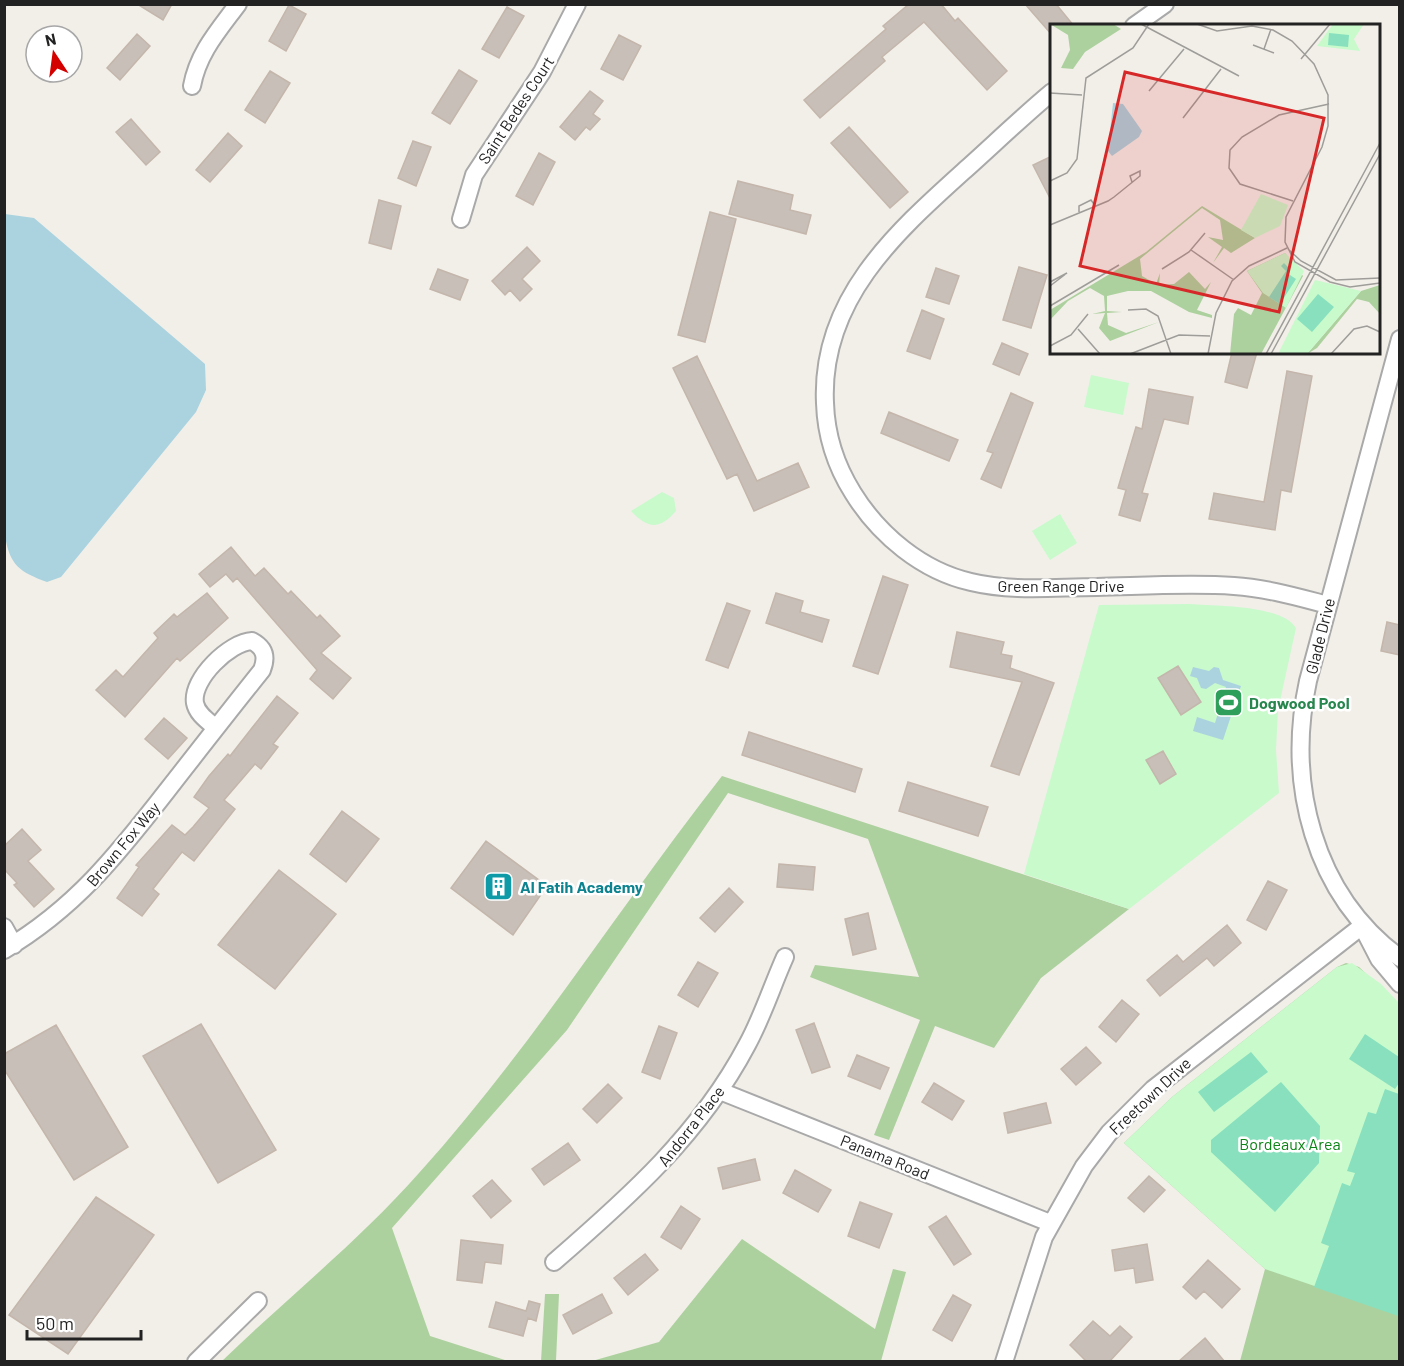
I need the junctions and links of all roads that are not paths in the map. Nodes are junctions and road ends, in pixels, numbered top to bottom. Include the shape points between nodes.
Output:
1 (238, 4) edge
2 (577, 4) edge
3 (1165, 4) edge
4 (1137, 24) edge
5 (192, 86) dead end
6 (1050, 94) edge
7 (460, 219) dead end
8 (1400, 339) edge
9 (1328, 604) junction
10 (216, 728) junction
11 (1362, 926) junction
12 (4, 927) edge
13 (9, 948) edge
14 (785, 957) dead end
15 (1400, 958) edge
16 (1400, 984) edge
17 (720, 1091) junction
18 (1050, 1223) junction
19 (554, 1262) dead end
20 (258, 1301) dead end
21 (196, 1362) edge
22 (1004, 1362) edge

1 - 5 street via 204,49 195,67
2 - 7 street, Saint Bedes Court via 542,72 474,175
3 - 4 street
6 - 9 street, Green Range Drive via 946,186 882,250 853,289 831,340 824,387 830,441 846,483 872,519 897,544 943,573 968,582 1016,588 1232,586
8 - 9 street, Glade Drive
9 - 11 street, Glade Drive via 1303,709 1300,772 1317,849
10 - 10 street, Brown Fox Way via 262,670 265,655 252,641 234,646 196,688 195,705
10 - 13 street, Brown Fox Way via 86,890 42,928
11 - 15 street, Glade Drive
11 - 16 street, Glade Drive via 1378,959
11 - 18 street, Freetown Drive via 1211,1042 1133,1108 1084,1166
12 - 13 street, Brown Fox Way
14 - 17 street, Andorra Place via 748,1044
17 - 18 street, Panama Road
17 - 19 street, Andorra Place via 666,1160
18 - 22 street, Freetown Drive via 1029,1276
20 - 21 street

